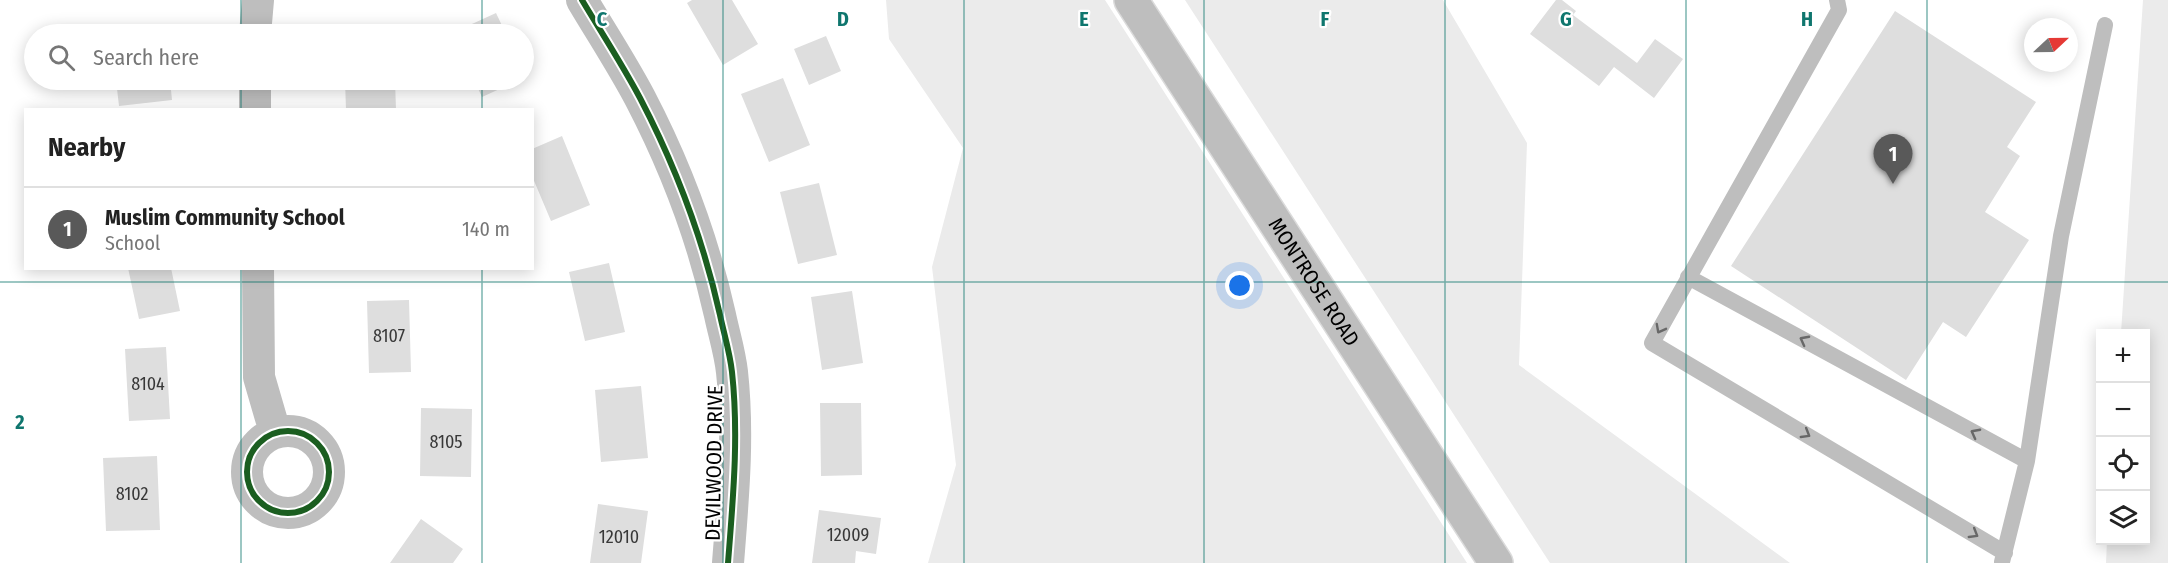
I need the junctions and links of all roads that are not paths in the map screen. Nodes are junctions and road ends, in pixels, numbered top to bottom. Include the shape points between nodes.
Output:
1 (258, 0) edge
2 (582, 0) edge
3 (1131, 0) edge
4 (1837, 0) edge
5 (256, 24) edge
6 (2105, 25) dead end
7 (255, 90) edge
8 (255, 108) edge
9 (258, 270) edge
10 (1688, 277) junction
11 (275, 432) dead end
12 (2026, 461) junction
13 (2003, 558) edge
14 (728, 563) edge
15 (1496, 563) edge

1 - 5 street
2 - 14 street, DEVILWOOD DRIVE via 639,96 672,164 699,235 717,301 732,370 735,420
3 - 15 main road, MONTROSE ROAD
4 - 10 lane via 1839,10
6 - 12 lane via 2061,236
7 - 8 street
9 - 11 street via 260,377
12 -> 10 lane
10 -> 13 lane via 1652,343
12 - 13 lane

